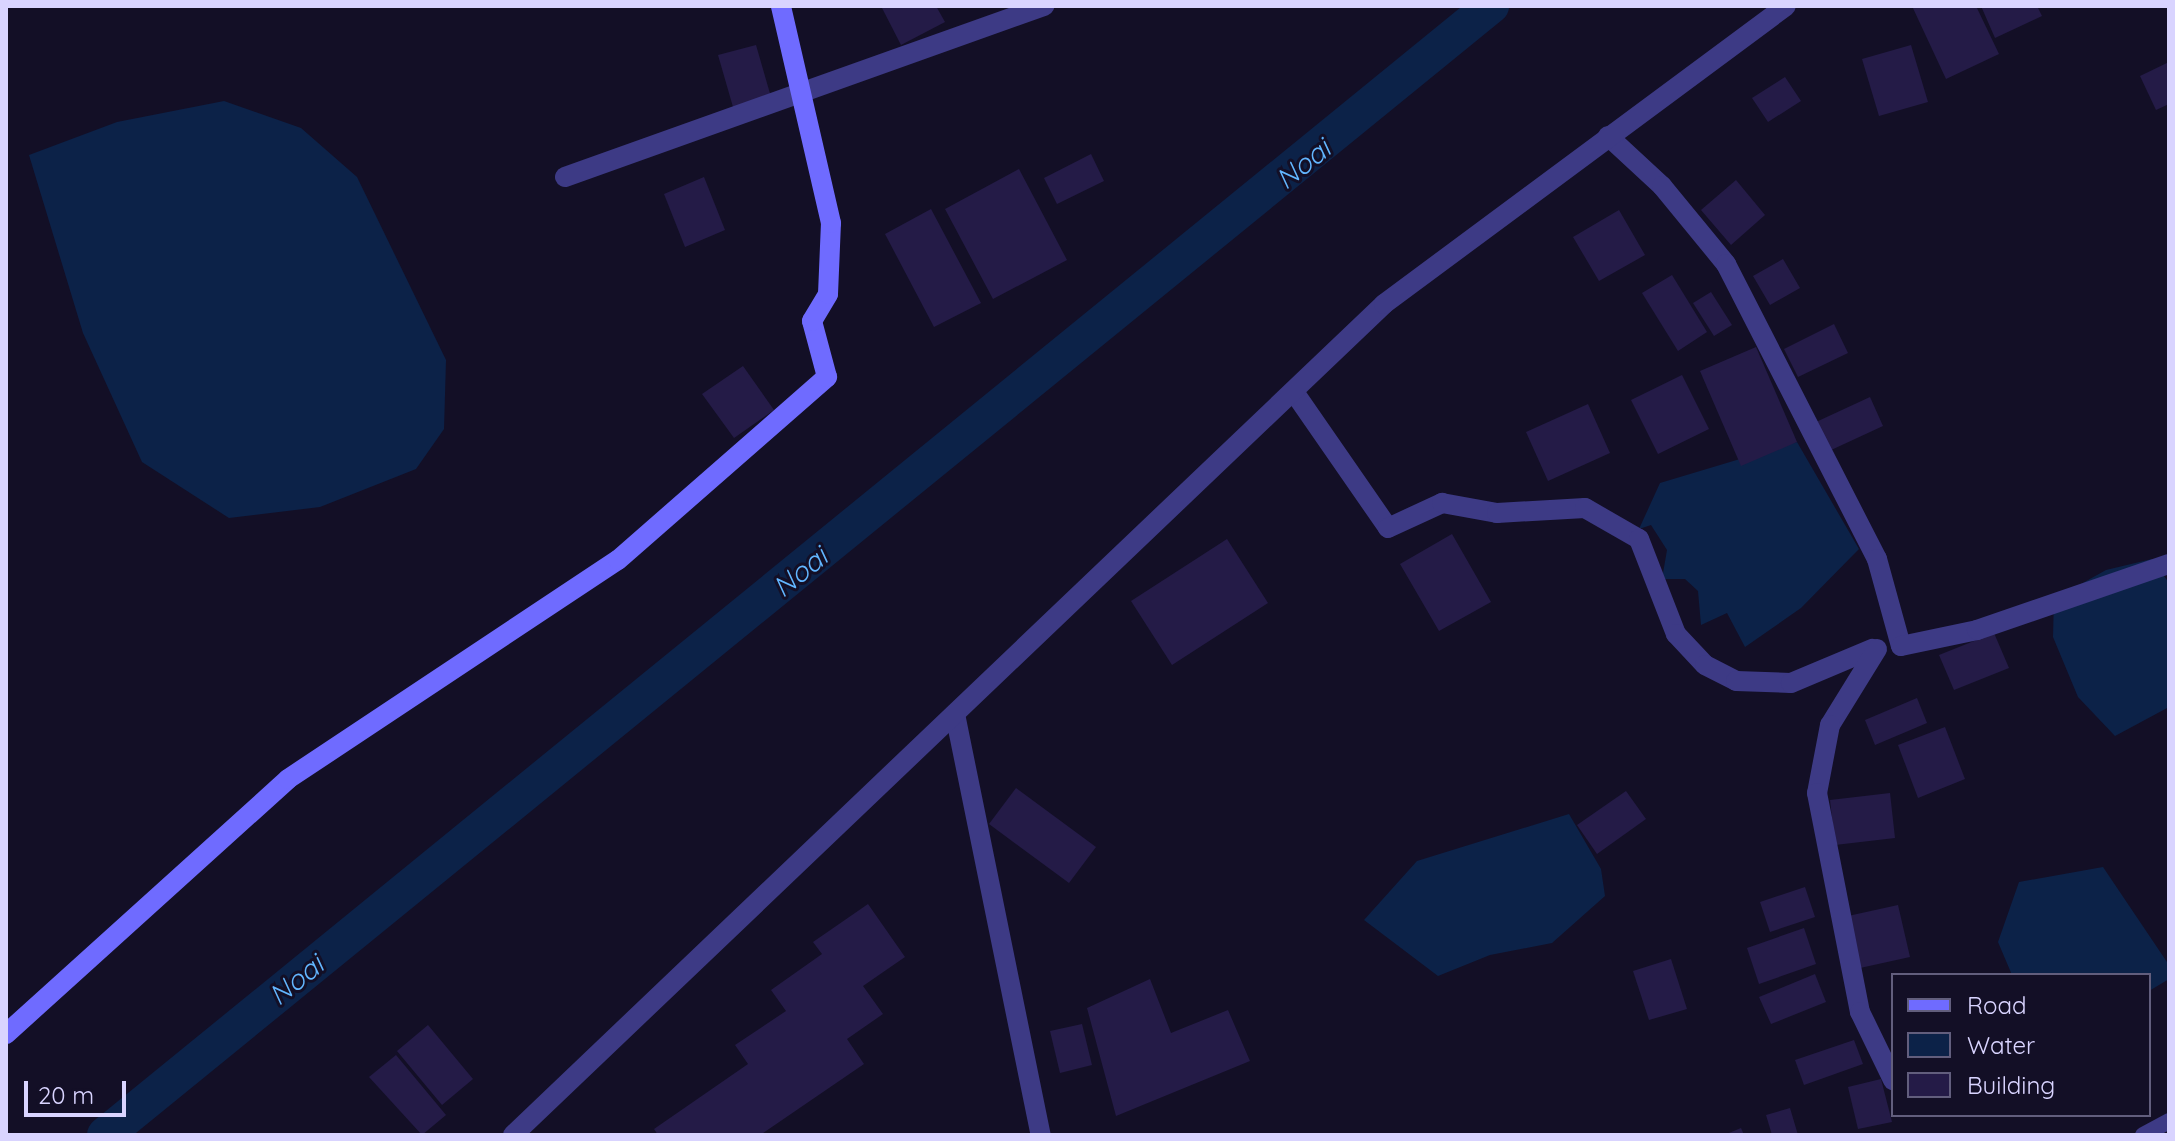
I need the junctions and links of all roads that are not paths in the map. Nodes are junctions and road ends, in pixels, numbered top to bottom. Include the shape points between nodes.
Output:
1 (781, 6) edge
2 (1044, 6) edge
3 (1786, 6) edge
4 (800, 89) junction
5 (1608, 136) junction
6 (565, 177) dead end
7 (1294, 392) junction
8 (2169, 564) edge
9 (1901, 646) junction
10 (1872, 649) junction
11 (955, 714) junction
12 (6, 1034) edge
13 (1891, 1076) edge
14 (2169, 1121) edge
15 (513, 1135) edge
16 (1041, 1135) edge
17 (2143, 1135) edge

1 - 4 street
2 - 4 street
3 - 5 street
4 - 6 street
4 - 12 street via 831,223 828,294 812,321 827,377 618,560 288,779
5 - 7 street via 1384,304
5 - 9 street via 1662,186 1726,264 1877,559
7 - 10 street via 1388,528 1442,503 1497,513 1585,508 1639,539 1676,634 1705,665 1736,681 1791,683
7 - 11 street
8 - 9 street via 1977,630
9 - 10 street
10 - 13 street via 1830,725 1817,793 1860,1012
11 - 15 street
11 - 16 street
14 - 17 lane

